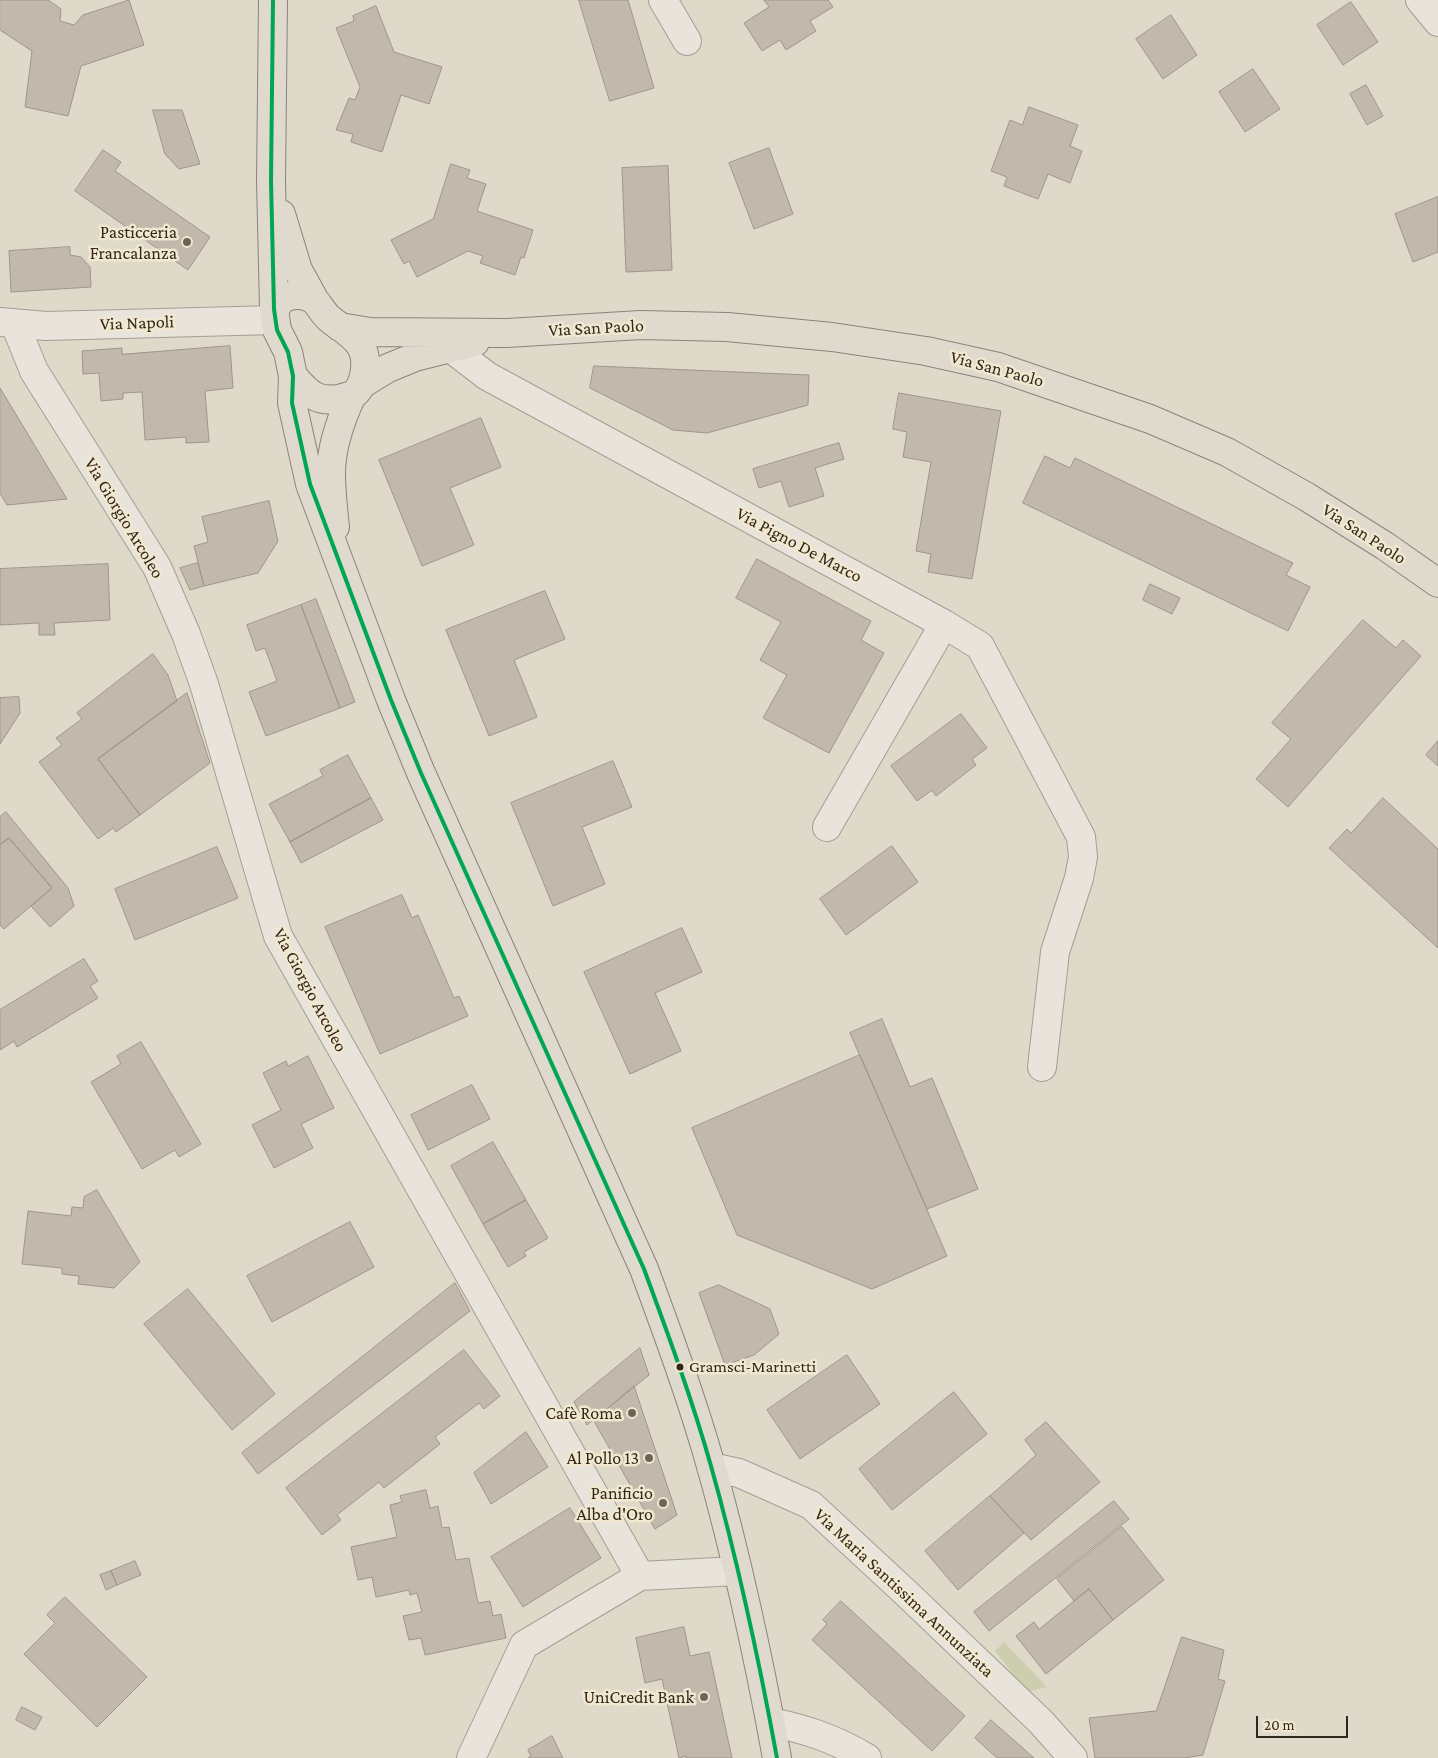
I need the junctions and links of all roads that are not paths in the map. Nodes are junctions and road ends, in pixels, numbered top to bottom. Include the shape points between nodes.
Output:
1 (273, 0) edge
2 (663, 0) edge
3 (1420, 0) edge
4 (1438, 22) edge
5 (687, 41) dead end
6 (271, 180) junction
7 (315, 301) junction
8 (274, 315) junction
9 (8, 323) edge
10 (340, 327) junction
11 (507, 333) junction
12 (452, 349) junction
13 (293, 376) junction
14 (357, 390) junction
15 (337, 559) junction
16 (1438, 583) edge
17 (944, 624) junction
18 (827, 827) dead end
19 (1042, 1067) dead end
20 (711, 1467) junction
21 (737, 1572) junction
22 (640, 1576) junction
23 (770, 1722) junction
24 (471, 1758) edge
25 (777, 1758) edge
26 (867, 1758) edge
27 (1073, 1758) edge

1 - 6 main road
2 - 5 street
3 - 4 street
6 - 7 main road via 298,270
6 - 8 main road
7 - 8 main road via 305,295 282,299
7 - 10 main road
8 - 9 street, Via Napoli via 46,326
8 - 13 main road
9 - 22 street, Via Giorgio Arcoleo via 34,371 157,567 204,684 278,936
10 - 11 main road via 370,332
10 - 14 main road via 362,346 365,365
11 - 12 main road
11 - 16 main road, Via San Paolo via 641,325 727,328 832,337 926,351 998,367 1150,418 1227,452 1315,502
12 - 14 main road via 415,357 388,368
12 - 17 street, Via Pigno De Marco via 487,376
13 - 14 main road via 307,392 319,398 333,400
13 - 15 main road via 292,403 310,484
14 - 15 main road via 344,414 331,472
15 - 20 main road via 421,773 644,1269
17 - 18 street
17 - 19 street, Via Pigno De Marco via 980,646 1080,837 1083,857 1055,952
20 - 21 main road
20 - 27 street, Via Maria Santissima Annunziata via 739,1473 811,1505 1040,1722
21 - 22 street
21 - 23 main road
22 - 24 street via 524,1645
23 - 25 main road
23 - 26 street via 806,1729

